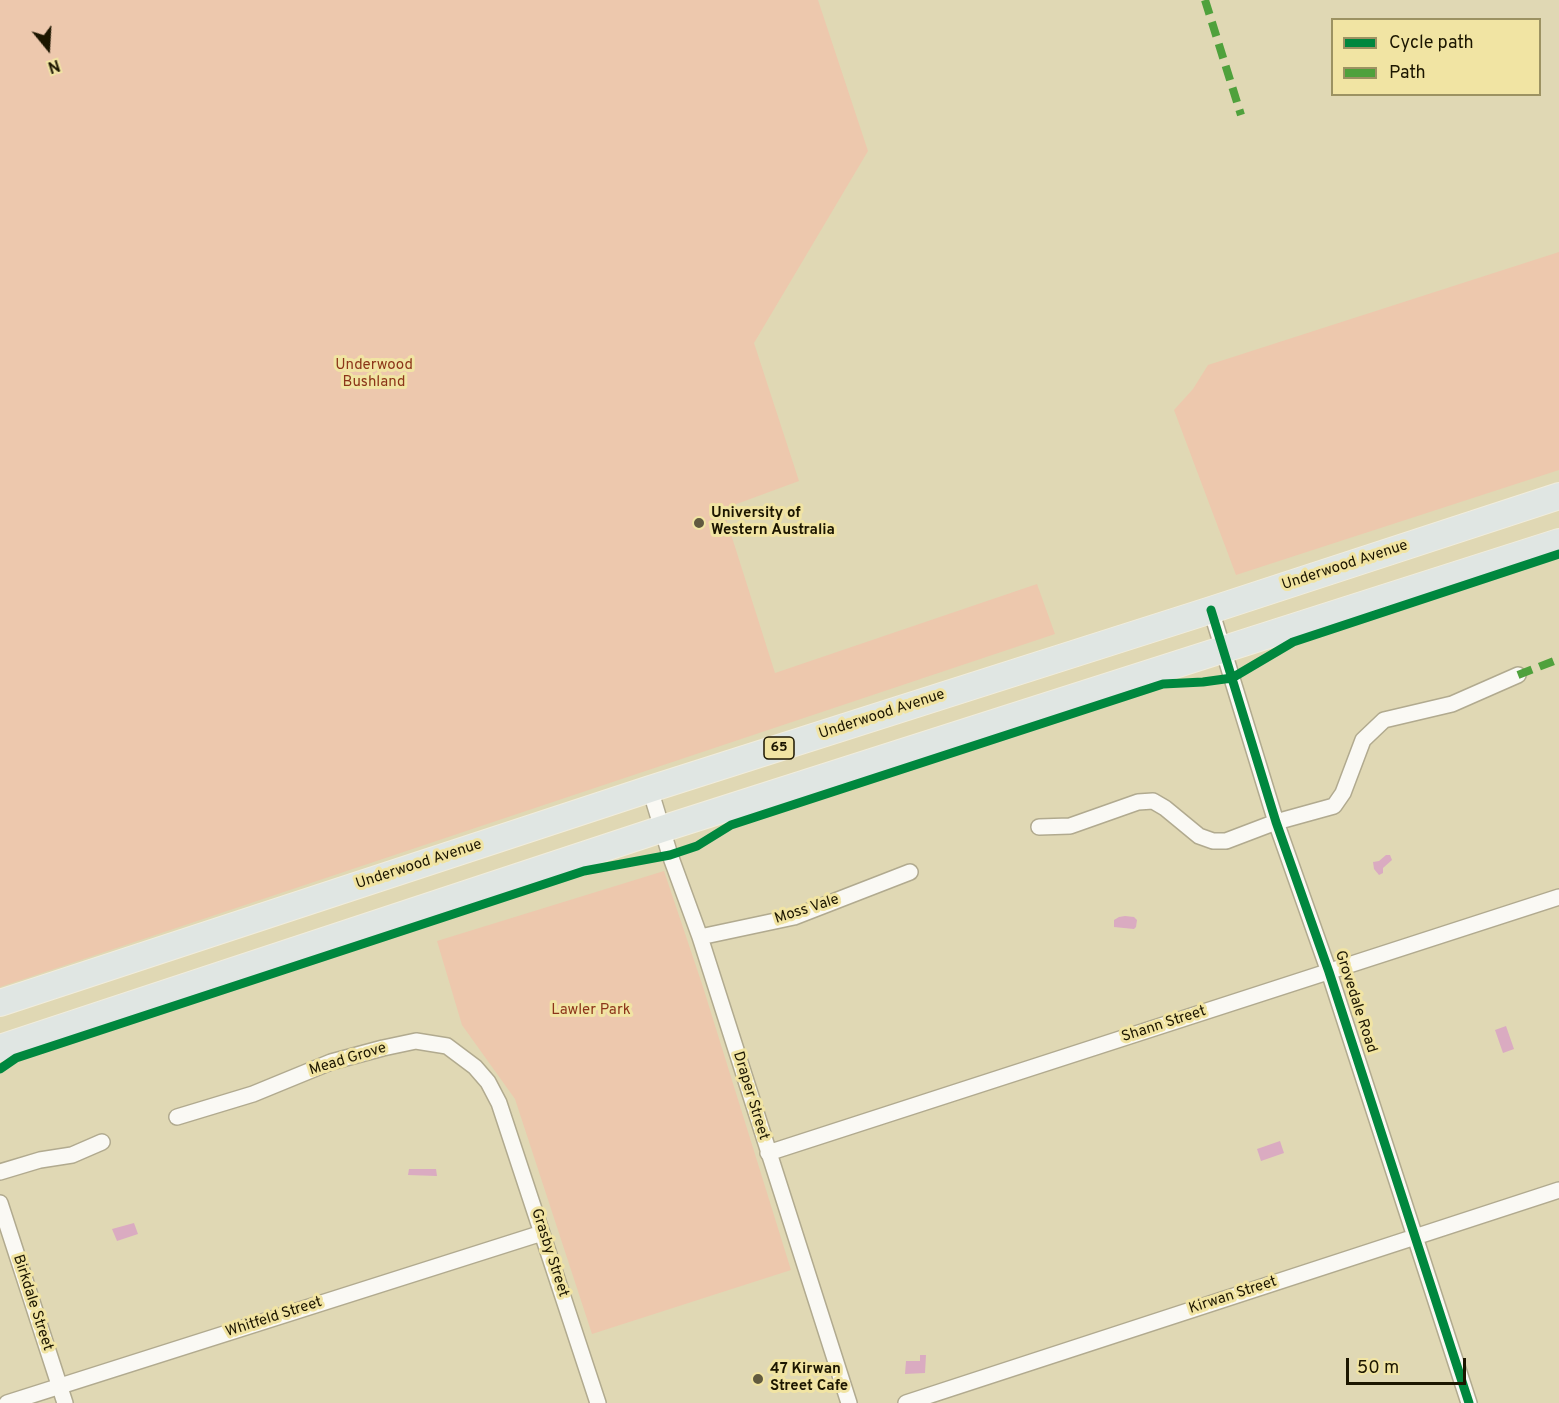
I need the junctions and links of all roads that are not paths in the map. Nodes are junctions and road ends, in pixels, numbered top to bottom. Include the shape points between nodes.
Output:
1 (1559, 496) edge
2 (1559, 542) edge
3 (1211, 610) junction
4 (1223, 650) junction
5 (1518, 675) dead end
6 (650, 789) junction
7 (1276, 822) junction
8 (1039, 827) dead end
9 (662, 830) junction
10 (910, 872) dead end
11 (1559, 897) edge
12 (700, 937) junction
13 (1329, 972) junction
14 (0, 1003) edge
15 (0, 1048) edge
16 (500, 1102) joint
17 (177, 1117) dead end
18 (102, 1142) dead end
19 (768, 1153) junction
20 (0, 1172) edge
21 (1559, 1190) edge
22 (0, 1203) edge
23 (542, 1233) junction
24 (1416, 1236) junction
25 (59, 1386) junction
26 (7, 1403) edge
27 (65, 1403) edge
28 (598, 1403) edge
29 (849, 1403) edge
30 (906, 1403) edge
31 (1469, 1403) edge

1 - 3 main road, Underwood Avenue / 65
2 - 4 main road
3 - 4 street, Grovedale Road
3 - 6 main road, Underwood Avenue / 65
4 - 7 street, Grovedale Road
4 - 9 main road
5 - 7 street via 1452,704 1384,720 1363,740 1343,794 1334,806
6 - 9 street, Draper Street
6 - 14 main road, Underwood Avenue / 65
7 - 8 street via 1226,841 1213,841 1199,836 1153,801 1138,802 1070,826
7 - 13 street, Grovedale Road
9 - 12 street, Draper Street
9 - 15 main road
10 - 12 street, Moss Vale via 794,917
11 - 13 street, Shann Street
12 - 19 street, Draper Street
13 - 19 street, Shann Street
13 - 24 street, Grovedale Road
16 - 17 street, Mead Grove via 475,1067 447,1047 416,1041 331,1062 253,1094
16 - 23 street, Grasby Street
18 - 20 street via 72,1155
19 - 29 street, Draper Street
21 - 24 street, Kirwan Street
22 - 25 street, Birkdale Street
23 - 25 street, Whitfeld Street
23 - 28 street, Grasby Street
24 - 30 street, Kirwan Street
24 - 31 street, Grovedale Road
25 - 26 street, Whitfeld Street
25 - 27 street, Birkdale Street

